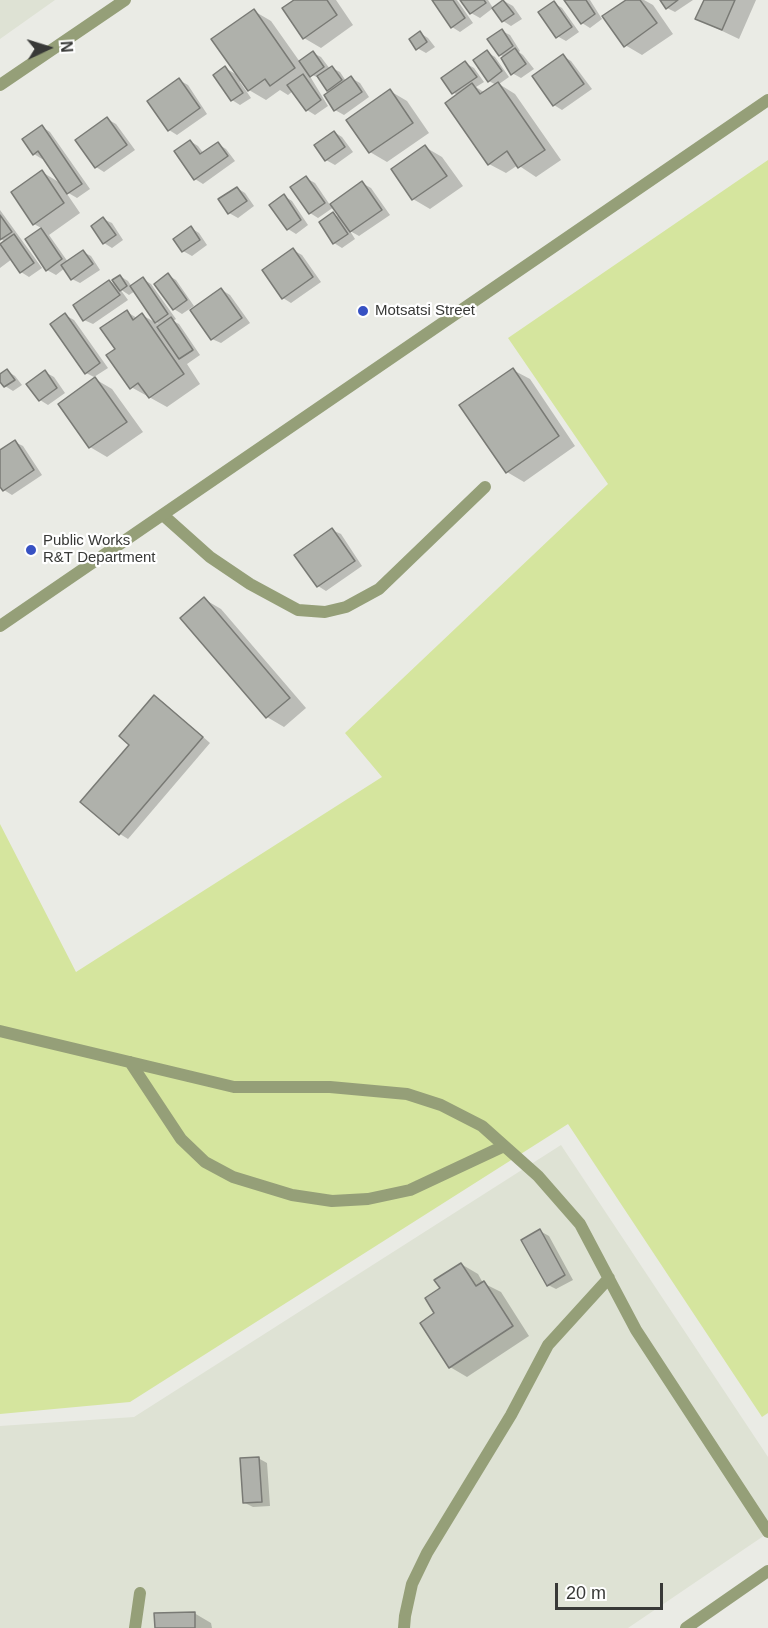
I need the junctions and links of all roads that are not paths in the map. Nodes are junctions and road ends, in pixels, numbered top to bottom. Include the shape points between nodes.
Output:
1 (124, 0) edge
2 (0, 85) edge
3 (768, 100) edge
4 (485, 487) dead end
5 (163, 514) junction
6 (0, 626) edge
7 (0, 1031) edge
8 (130, 1062) junction
9 (504, 1146) junction
10 (609, 1278) junction
11 (768, 1532) edge
12 (768, 1571) edge
13 (140, 1593) dead end
14 (135, 1628) edge
15 (404, 1628) edge
16 (686, 1628) edge

1 - 2 street
3 - 5 street
4 - 5 street via 379,589 346,607 325,612 298,610 250,584 210,557
5 - 6 street
7 - 8 street
8 - 9 street via 234,1087 330,1087 407,1094 441,1105 482,1126
8 - 9 street via 181,1139 205,1162 233,1177 292,1195 332,1201 368,1199 410,1190
9 - 10 street via 538,1176 580,1224
10 - 11 street via 636,1330
10 - 15 street via 548,1345 511,1415 427,1553 412,1584
12 - 16 street
13 - 14 street

